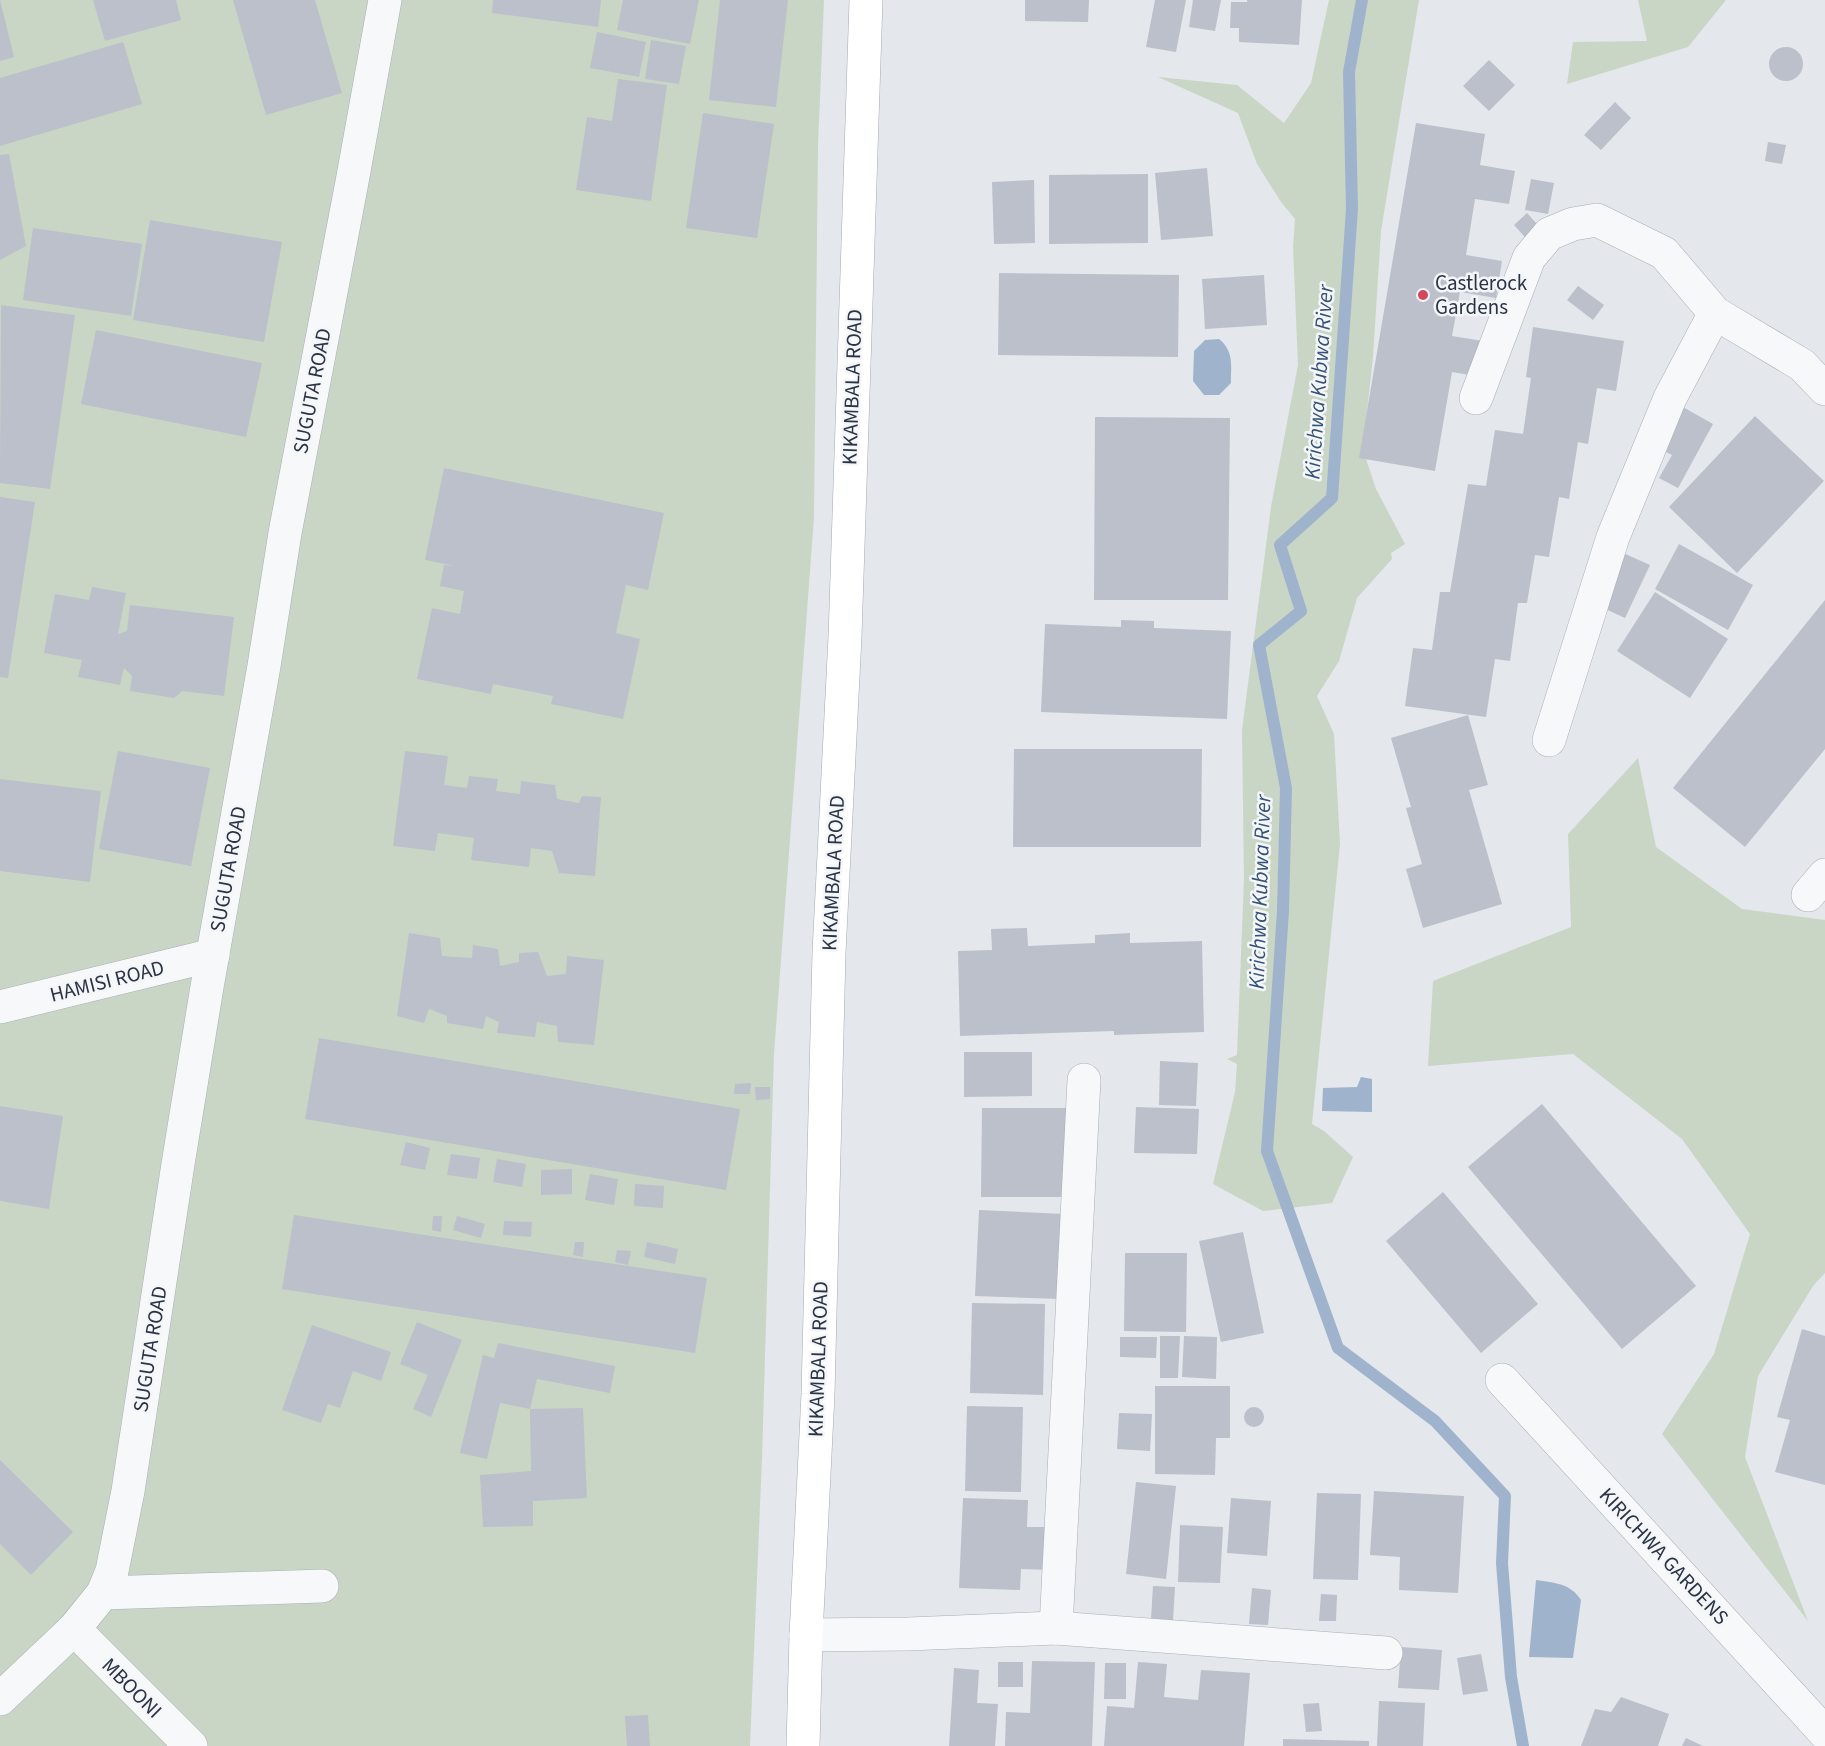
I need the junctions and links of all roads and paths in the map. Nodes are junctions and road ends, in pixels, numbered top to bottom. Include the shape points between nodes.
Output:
1 (385, 0) edge
2 (866, 0) edge
3 (1715, 313) junction
4 (1825, 389) edge
5 (1476, 398) dead end
6 (1549, 740) dead end
7 (213, 955) junction
8 (0, 1007) edge
9 (1084, 1080) dead end
10 (1502, 1380) dead end
11 (322, 1586) dead end
12 (103, 1593) junction
13 (1056, 1628) junction
14 (74, 1629) junction
15 (806, 1635) junction
16 (1386, 1653) dead end
17 (0, 1699) edge
18 (1825, 1733) edge
19 (191, 1746) edge
20 (803, 1746) edge

1 - 7 street, SUGUTA ROAD via 285,533
2 - 15 main road, KIKAMBALA ROAD via 845,637 829,953 818,1394
3 - 4 street via 1802,365
3 - 5 street via 1664,253 1597,220 1573,224 1549,234 1529,258
3 - 6 street via 1670,398 1613,537
7 - 8 street, HAMISI ROAD
7 - 12 street, SUGUTA ROAD via 128,1491 112,1571
9 - 13 street
10 - 18 street, KIRICHWA GARDENS
11 - 12 street
12 - 14 street, SUGUTA ROAD
13 - 15 street
13 - 16 street
14 - 17 street, SUGUTA ROAD
14 - 19 street, MBOONI
15 - 20 main road, KIKAMBALA ROAD

